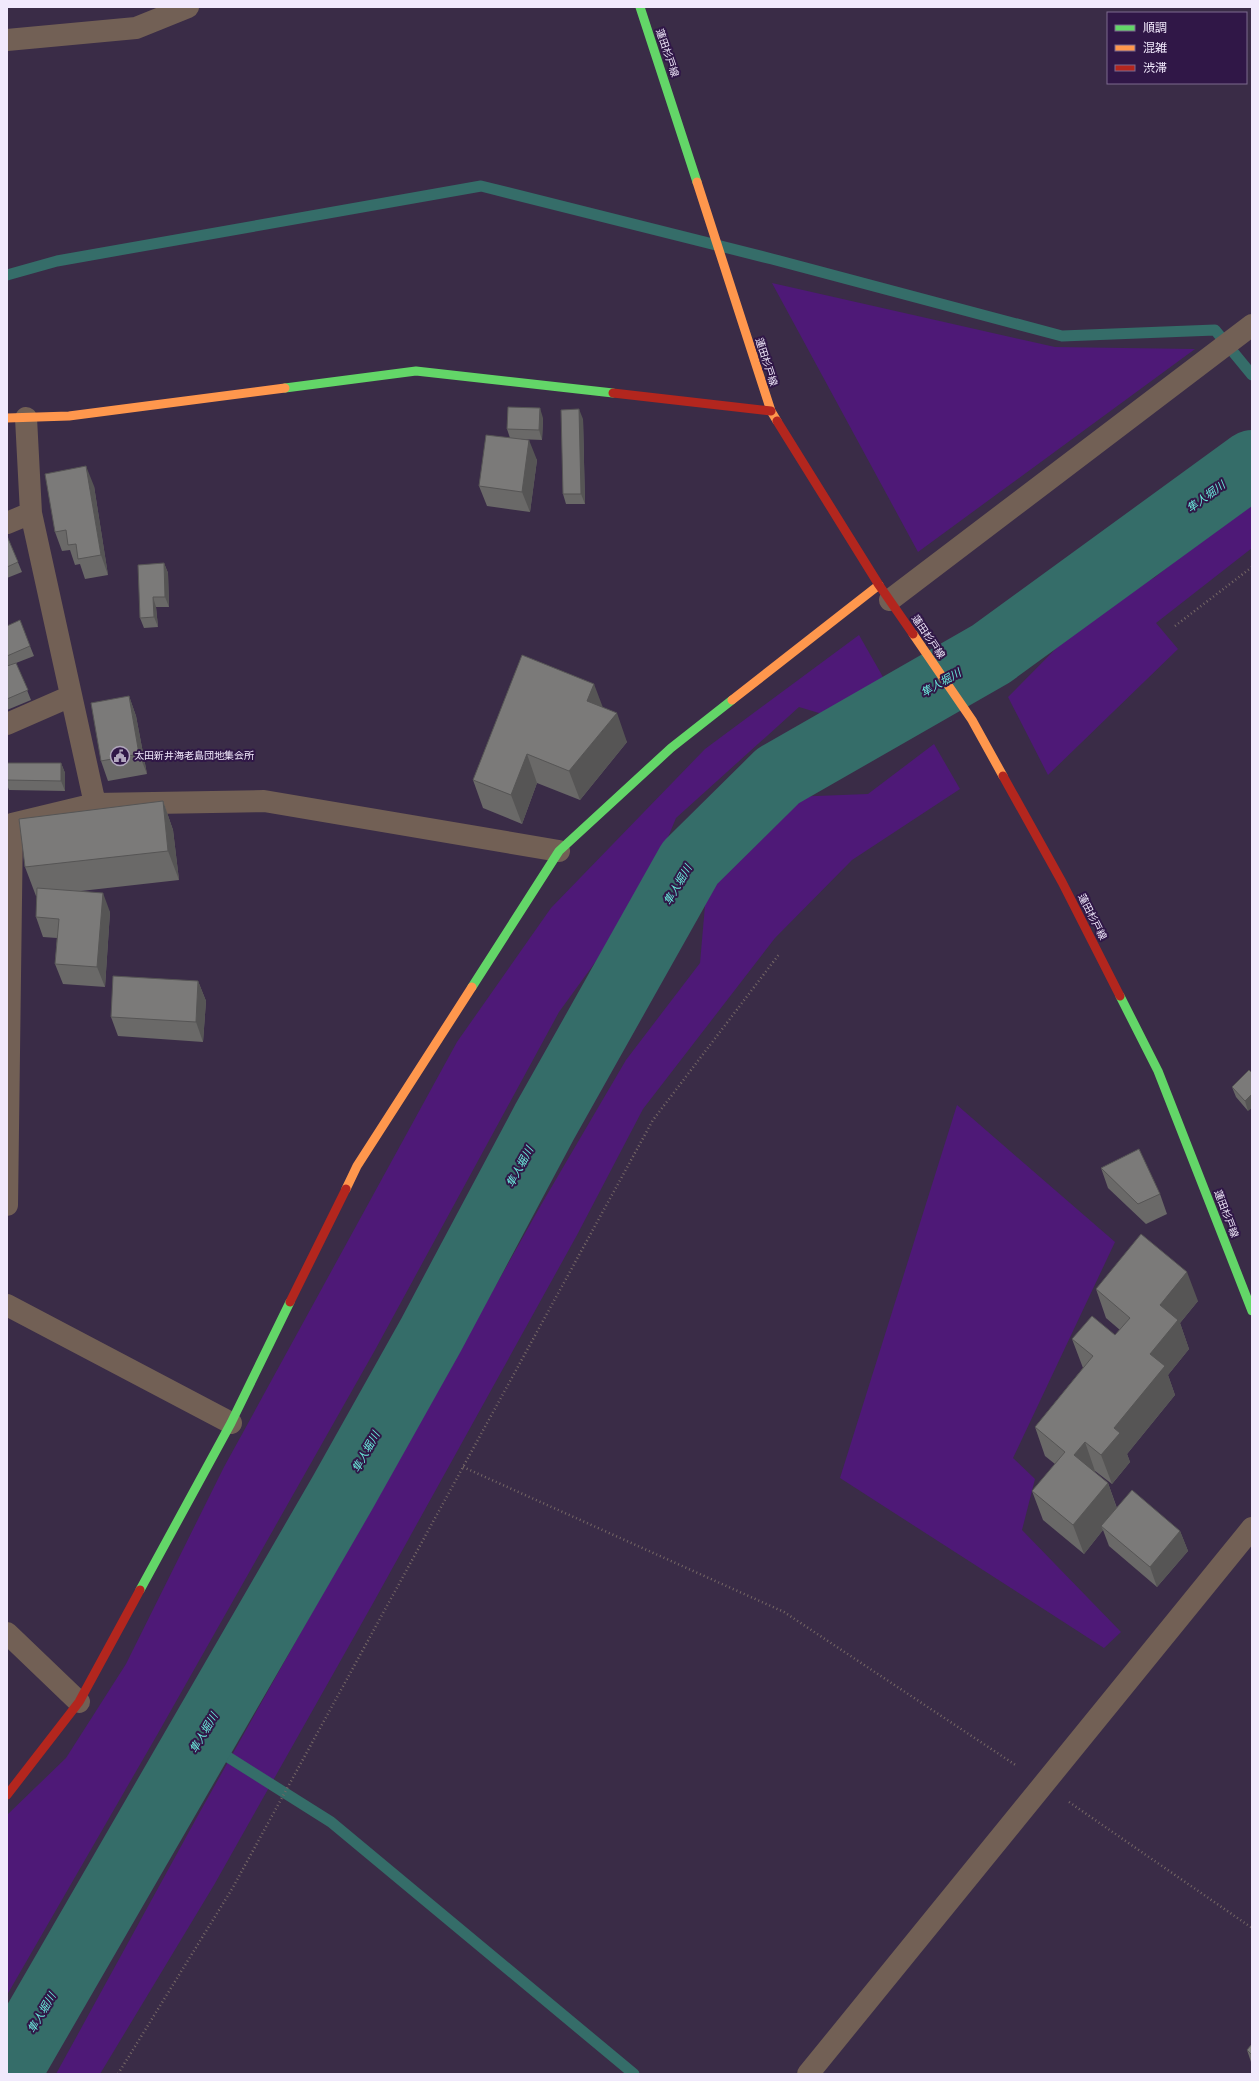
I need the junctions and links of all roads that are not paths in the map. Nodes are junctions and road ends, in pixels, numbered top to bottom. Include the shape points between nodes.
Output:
1 (188, 7) edge
2 (640, 7) edge
3 (7, 40) edge
4 (1252, 326) edge
5 (770, 411) junction
6 (16, 418) edge
7 (31, 513) junction
8 (7, 523) edge
9 (884, 593) junction
10 (71, 696) junction
11 (7, 724) edge
12 (95, 804) junction
13 (559, 851) junction
14 (7, 1205) edge
15 (7, 1305) edge
16 (1252, 1311) edge
17 (231, 1423) junction
18 (1252, 1528) edge
19 (7, 1633) edge
20 (79, 1702) junction
21 (7, 1795) edge
22 (808, 2074) edge

1 - 3 street via 136,28
2 - 5 street, 蓮田杉戸線
4 - 9 street
5 - 6 street via 416,371 69,416
5 - 9 street, 蓮田杉戸線
6 - 7 street
7 - 8 street
7 - 10 street
9 - 13 street via 671,748
9 - 16 street, 蓮田杉戸線 via 972,720 1062,882 1158,1071
10 - 11 street
10 - 12 street
12 - 13 street via 264,801
12 - 14 street via 12,824
13 - 17 street via 357,1166
15 - 17 street
17 - 20 street
18 - 22 street
19 - 20 street
20 - 21 street

